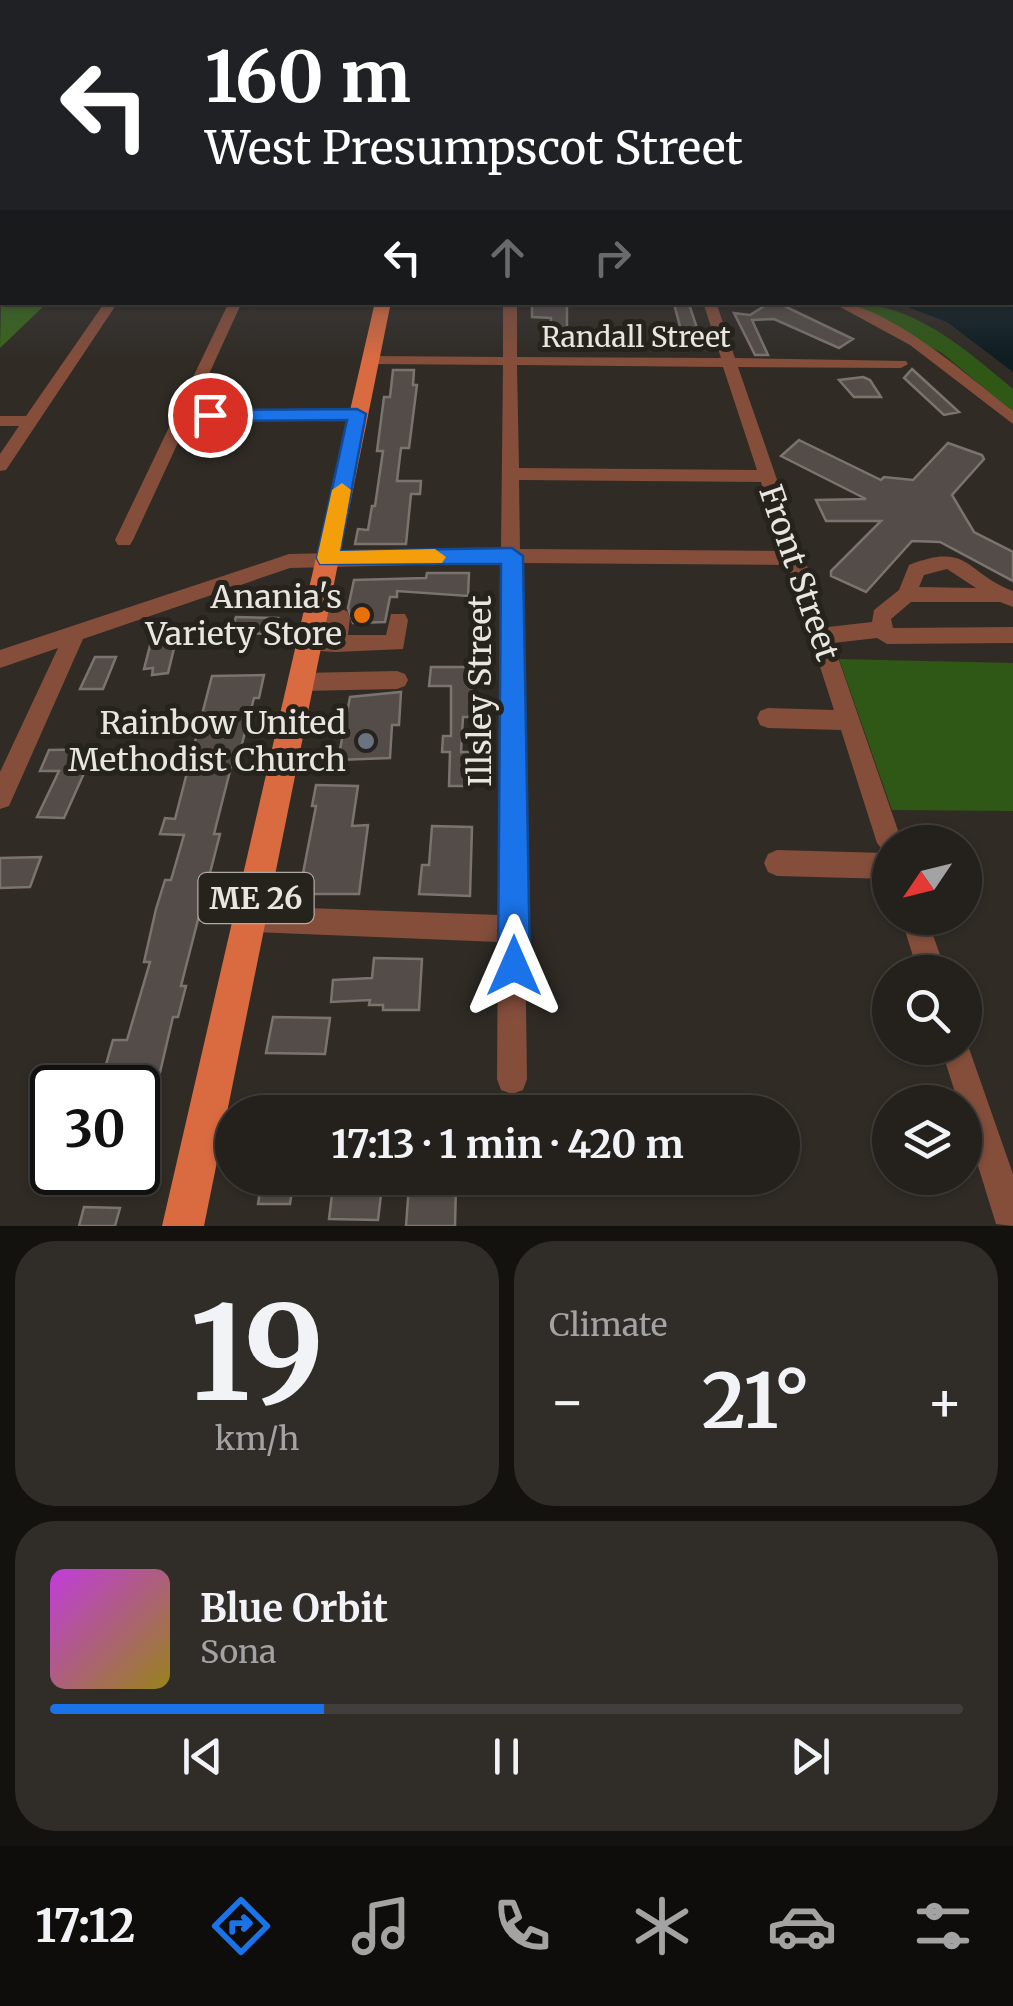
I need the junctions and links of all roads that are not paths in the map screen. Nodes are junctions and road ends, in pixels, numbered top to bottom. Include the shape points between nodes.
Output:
1 (110, 305) edge
2 (235, 305) edge
3 (383, 305) edge
4 (510, 305) edge
5 (709, 305) edge
6 (843, 305) edge
7 (371, 360) junction
8 (511, 360) junction
9 (728, 362) junction
10 (902, 364) dead end
11 (357, 414) junction
12 (183, 416) junction
13 (1013, 420) edge
14 (0, 422) edge
15 (31, 422) junction
16 (0, 466) edge
17 (513, 474) junction
18 (766, 476) junction
19 (124, 540) dead end
20 (512, 556) junction
21 (328, 558) junction
22 (794, 558) junction
23 (907, 594) junction
24 (1005, 597) edge
25 (398, 620) dead end
26 (884, 628) junction
27 (75, 634) junction
28 (1013, 634) edge
29 (320, 635) junction
30 (822, 636) junction
31 (0, 660) edge
32 (397, 680) dead end
33 (302, 682) junction
34 (768, 718) dead end
35 (849, 720) junction
36 (0, 798) edge
37 (884, 825) edge
38 (777, 863) dead end
39 (872, 866) edge
40 (251, 919) junction
41 (514, 929) junction
42 (962, 1065) edge
43 (512, 1079) dead end
44 (1013, 1224) edge
45 (184, 1226) edge

1 - 15 street
2 - 12 street
3 - 7 main road, ME 26
4 - 8 street, Illsley Street
5 - 9 street, Front Street
6 - 13 street via 915,342
7 - 8 street, Randall Street
7 - 11 main road, ME 26
8 - 9 street, Randall Street
8 - 17 street, Illsley Street
9 - 10 street, Randall Street
9 - 18 street, Front Street
11 - 12 street
11 - 21 main road, ME 26
12 - 19 street
14 - 15 street
15 - 16 street
17 - 18 street
17 - 20 street, Illsley Street
18 - 22 street, Front Street
20 - 21 street
20 - 22 street
20 - 41 street, Illsley Street
21 - 27 street via 288,561
21 - 29 main road, ME 26
22 - 30 street, Front Street
23 - 24 street
23 - 24 street via 916,570 945,562 973,572
23 - 26 street via 881,616
25 - 29 street via 396,642
26 - 28 street via 887,636
26 - 30 street
27 - 31 street
27 - 36 street
29 - 33 main road, ME 26
30 - 35 street, Front Street
32 - 33 street
33 - 40 main road, ME 26
34 - 35 street
35 - 37 street, Front Street
38 - 39 street
40 - 41 street
40 - 45 main road, ME 26
41 - 43 street, Illsley Street
42 - 44 street

